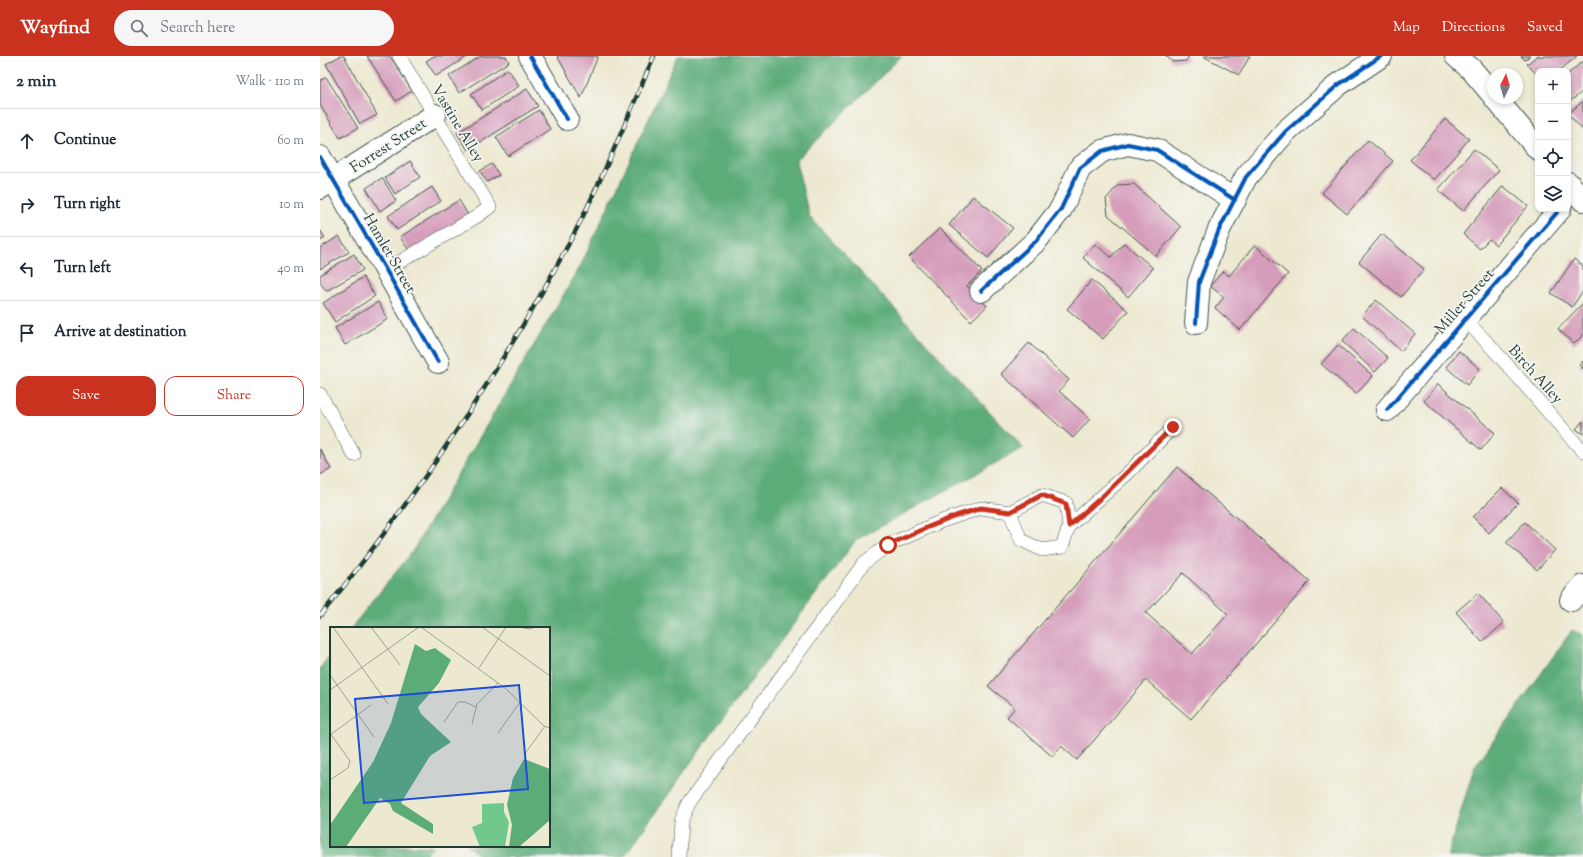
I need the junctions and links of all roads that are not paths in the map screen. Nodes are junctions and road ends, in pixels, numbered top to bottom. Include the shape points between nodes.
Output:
1 (399, 56) edge
2 (530, 56) edge
3 (1381, 56) edge
4 (1456, 56) edge
5 (1487, 88) edge
6 (1500, 104) edge
7 (435, 115) junction
8 (568, 119) dead end
9 (1535, 145) edge
10 (320, 157) edge
11 (327, 184) edge
12 (1234, 200) junction
13 (1557, 212) edge
14 (386, 270) junction
15 (981, 291) dead end
16 (1464, 320) junction
17 (1196, 323) dead end
18 (438, 362) dead end
19 (320, 394) edge
20 (1387, 410) dead end
21 (1173, 427) dead end
22 (1583, 451) edge
23 (354, 455) dead end
24 (1010, 512) junction
25 (1069, 526) junction
26 (679, 857) edge

1 - 7 lane, Vastine Alley
2 - 8 street
3 - 12 street via 1338,85 1285,132 1246,177
4 - 5 street
6 - 9 street
7 - 11 street, Forrest Street
7 - 14 lane, Vastine Alley via 490,207
10 - 11 street, Hamlet Street
11 - 14 street, Hamlet Street
12 - 15 street via 1157,150 1128,144 1102,151 1080,168 1061,209 1036,241
12 - 17 street via 1219,230 1199,282
13 - 16 street, Miller Street
14 - 18 street, Hamlet Street
16 - 20 street, Miller Street
16 - 22 lane, Birch Alley via 1507,364
19 - 23 lane
21 - 25 lane
24 - 25 lane via 1042,495 1066,504
24 - 25 lane via 1021,540 1042,550 1062,547
24 - 26 lane via 981,508 956,516 888,545 864,563 689,803 681,821

